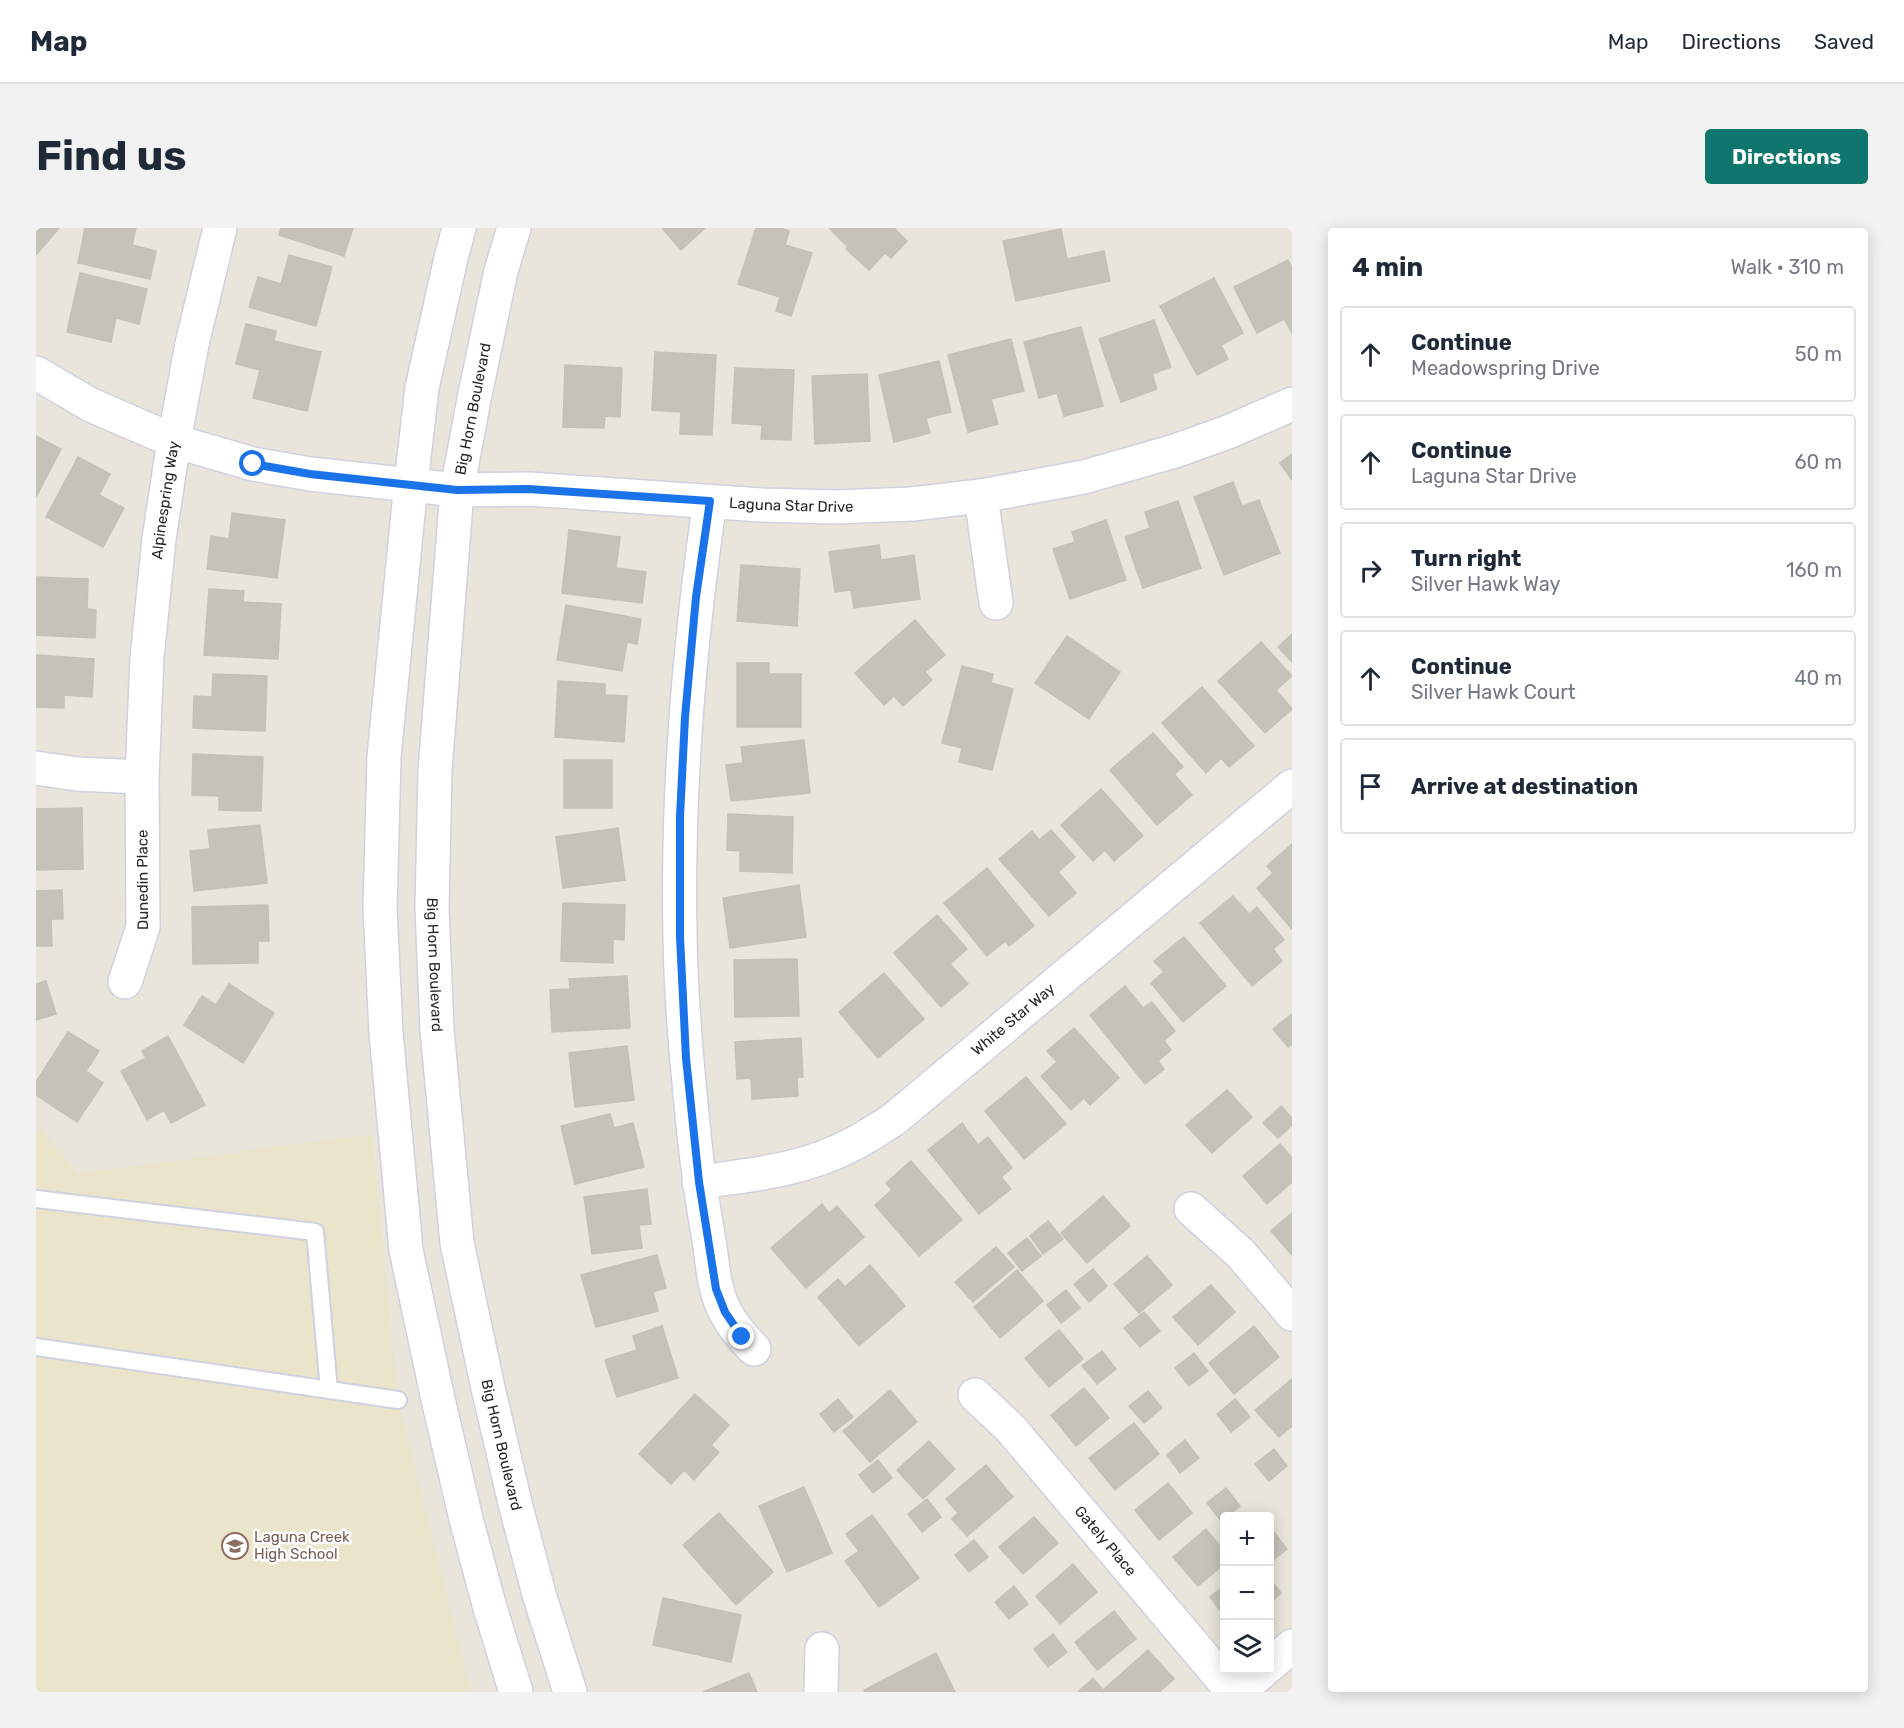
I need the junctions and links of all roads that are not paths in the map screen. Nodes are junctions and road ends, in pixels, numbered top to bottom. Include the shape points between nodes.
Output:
1 (220, 228) edge
2 (459, 228) edge
3 (514, 228) edge
4 (36, 373) edge
5 (1292, 404) edge
6 (174, 441) junction
7 (411, 483) junction
8 (457, 490) junction
9 (981, 496) junction
10 (710, 501) junction
11 (996, 603) dead end
12 (36, 768) edge
13 (142, 777) junction
14 (1292, 786) edge
15 (125, 982) dead end
16 (699, 1182) junction
17 (36, 1198) edge
18 (1191, 1209) dead end
19 (1292, 1314) edge
20 (36, 1347) edge
21 (754, 1349) dead end
22 (329, 1390) junction
23 (975, 1395) dead end
24 (398, 1400) dead end
25 (1292, 1646) edge
26 (822, 1649) dead end
27 (1274, 1661) edge
28 (1259, 1674) edge
29 (516, 1692) edge
30 (570, 1692) edge
31 (821, 1692) edge
32 (1233, 1692) edge
33 (1238, 1692) edge

1 - 6 street, Alpinespring Way
2 - 7 street via 422,388
3 - 8 street, Big Horn Boulevard via 501,271
4 - 6 street, Laguna Star Drive via 91,405
5 - 9 street, Laguna Star Drive via 1175,451 1084,477
6 - 7 street, Laguna Star Drive via 253,464 310,474
6 - 13 street, Alpinespring Way via 147,658
7 - 8 street, Laguna Star Drive
7 - 29 street via 384,757 380,909 386,1033 406,1250 464,1508
8 - 10 street, Laguna Star Drive via 528,489
8 - 30 street, Big Horn Boulevard via 435,771 432,909 437,1030 457,1243 516,1507
9 - 10 street, Laguna Star Drive via 836,507
9 - 11 street
10 - 16 street via 696,597 680,817 686,1058
12 - 13 street
13 - 15 street, Dunedin Place via 143,927
14 - 16 street, White Star Way via 893,1120 822,1158 787,1169
16 - 21 street via 716,1289 725,1312
17 - 22 lane via 315,1232
18 - 19 street via 1241,1254
20 - 22 lane
22 - 24 lane
23 - 32 street, Gately Place via 1011,1429
25 - 27 street
26 - 31 street
28 - 33 street

